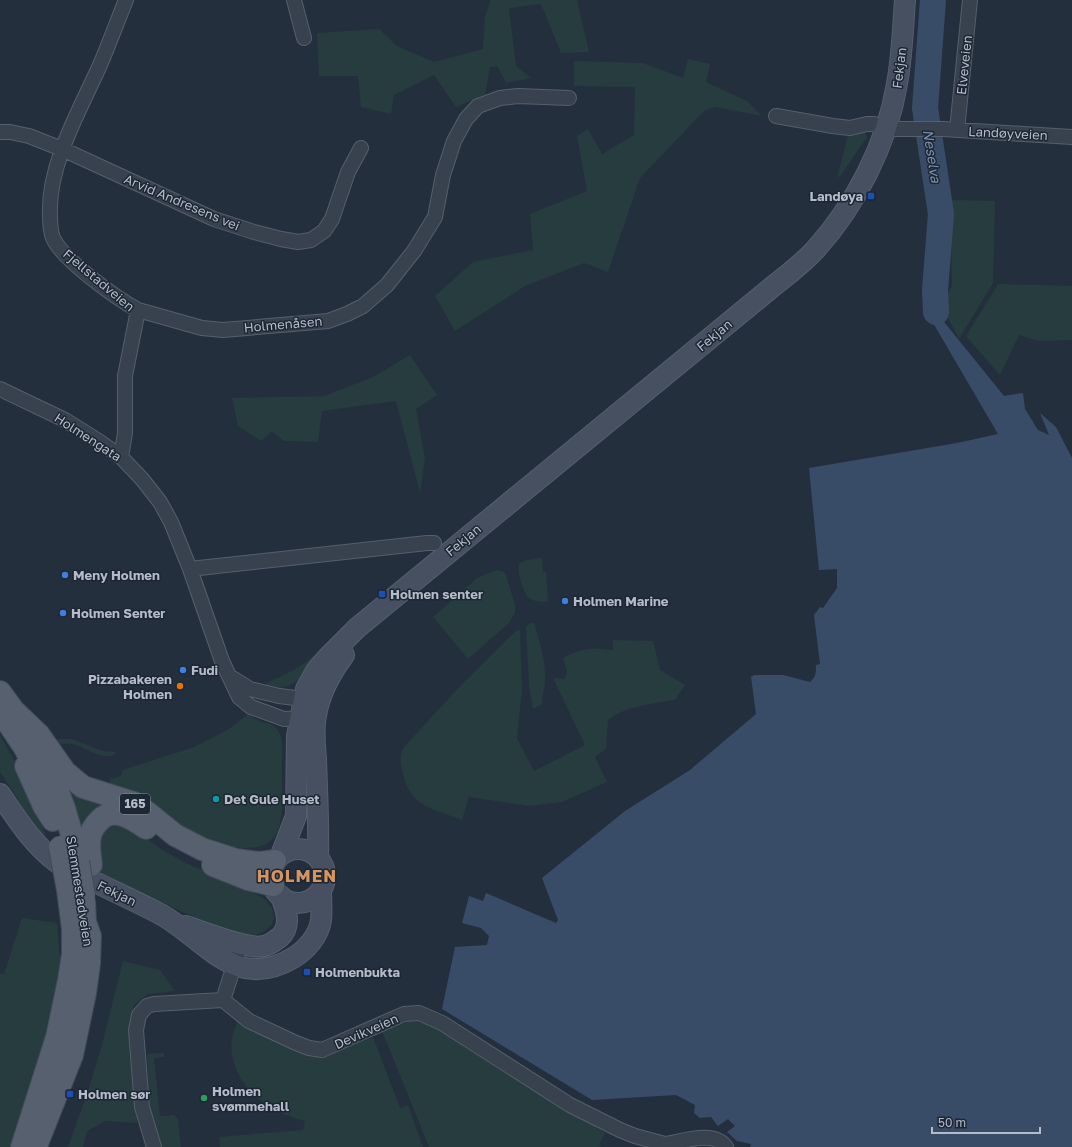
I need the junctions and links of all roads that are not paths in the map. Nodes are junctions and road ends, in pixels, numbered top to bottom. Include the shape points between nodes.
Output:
1 (126, 0) edge
2 (294, 0) edge
3 (905, 0) edge
4 (970, 0) edge
5 (304, 38) dead end
6 (569, 98) dead end
7 (776, 116) dead end
8 (886, 129) junction
9 (950, 130) junction
10 (0, 132) edge
11 (1072, 137) edge
12 (361, 148) dead end
13 (62, 149) junction
14 (138, 310) junction
15 (0, 389) edge
16 (121, 457) junction
17 (434, 543) dead end
18 (190, 569) junction
19 (229, 676) junction
20 (0, 692) edge
21 (309, 711) junction
22 (5, 716) edge
23 (0, 794) edge
24 (76, 857) junction
25 (278, 858) junction
26 (318, 858) junction
27 (277, 890) junction
28 (321, 890) junction
29 (81, 896) junction
30 (171, 921) junction
31 (241, 944) junction
32 (233, 964) junction
33 (223, 1000) junction
34 (671, 1145) edge
35 (22, 1147) edge
36 (36, 1147) edge
37 (154, 1147) edge
38 (726, 1147) edge

1 - 13 street, Fjellstadveien via 108,48
2 - 5 street
3 - 8 main road, Fekjan via 898,84
4 - 9 street, Elveveien
6 - 14 street, Holmenåsen via 518,96 500,98 478,106 466,119 454,140 443,175 435,217 414,251 387,285 363,306 328,321 223,330 202,328
7 - 8 street via 850,128 874,124
8 - 9 street, Landøyveien
8 - 21 main road, Fekjan via 871,165 850,204 833,229 804,261 401,590 339,662
9 - 11 street, Landøyveien
10 - 13 street, Arvid Andresens vei via 29,136
12 - 13 street, Arvid Andresens vei via 348,172 332,219 324,231 311,240 298,242 214,219
13 - 14 street, Fjellstadveien via 49,200 53,238 66,255 118,299
14 - 16 street, Fjellstadveien via 125,376 125,433
15 - 16 street, Holmengata via 65,420
16 - 18 street, Holmengata via 160,502
17 - 18 street
18 - 19 street, Holmengata
19 - 21 street via 250,689 279,696
19 - 21 street, Holmengata via 239,697 251,707 284,719
20 - 22 main road, Slemmestadveien / 165
21 - 25 main road, Fekjan via 297,736 296,816
21 - 26 main road, Fekjan via 319,814
22 - 24 main road, Slemmestadveien / 165 via 44,806
22 - 24 main road, Slemmestadveien / 165 via 27,729 50,772 66,813
22 - 25 main road, 165 via 39,735 65,772 83,787 134,803 175,835 202,849 236,860 260,863
23 - 30 main road, Fekjan via 33,840 51,858 73,872
24 - 27 main road, 165 via 90,842 93,828 105,816 119,814 132,819 176,848
24 - 29 main road, Slemmestadveien / 165, bridge
25 - 26 main road via 296,849 312,853
25 - 27 main road via 271,877
26 - 28 main road via 325,874
27 - 28 main road via 289,901 298,902 307,901
27 - 31 main road, Fekjan via 287,912 283,934 263,946
28 - 32 main road, Fekjan via 321,922 311,944 304,951 269,969 246,968
29 - 35 main road, Slemmestadveien / 165 via 73,929 73,954 57,1037
29 - 36 main road, Slemmestadveien / 165 via 90,936 86,993 72,1055
30 - 31 main road, Fekjan
30 - 32 main road, Fekjan via 216,956
31 - 32 street
32 - 33 street
33 - 34 street, Devikveien via 249,1021 296,1043 322,1050 404,1014 419,1013 442,1023 570,1105 635,1136
33 - 37 street via 154,1004 147,1006 139,1015 136,1030 142,1107
34 - 38 street via 711,1138

